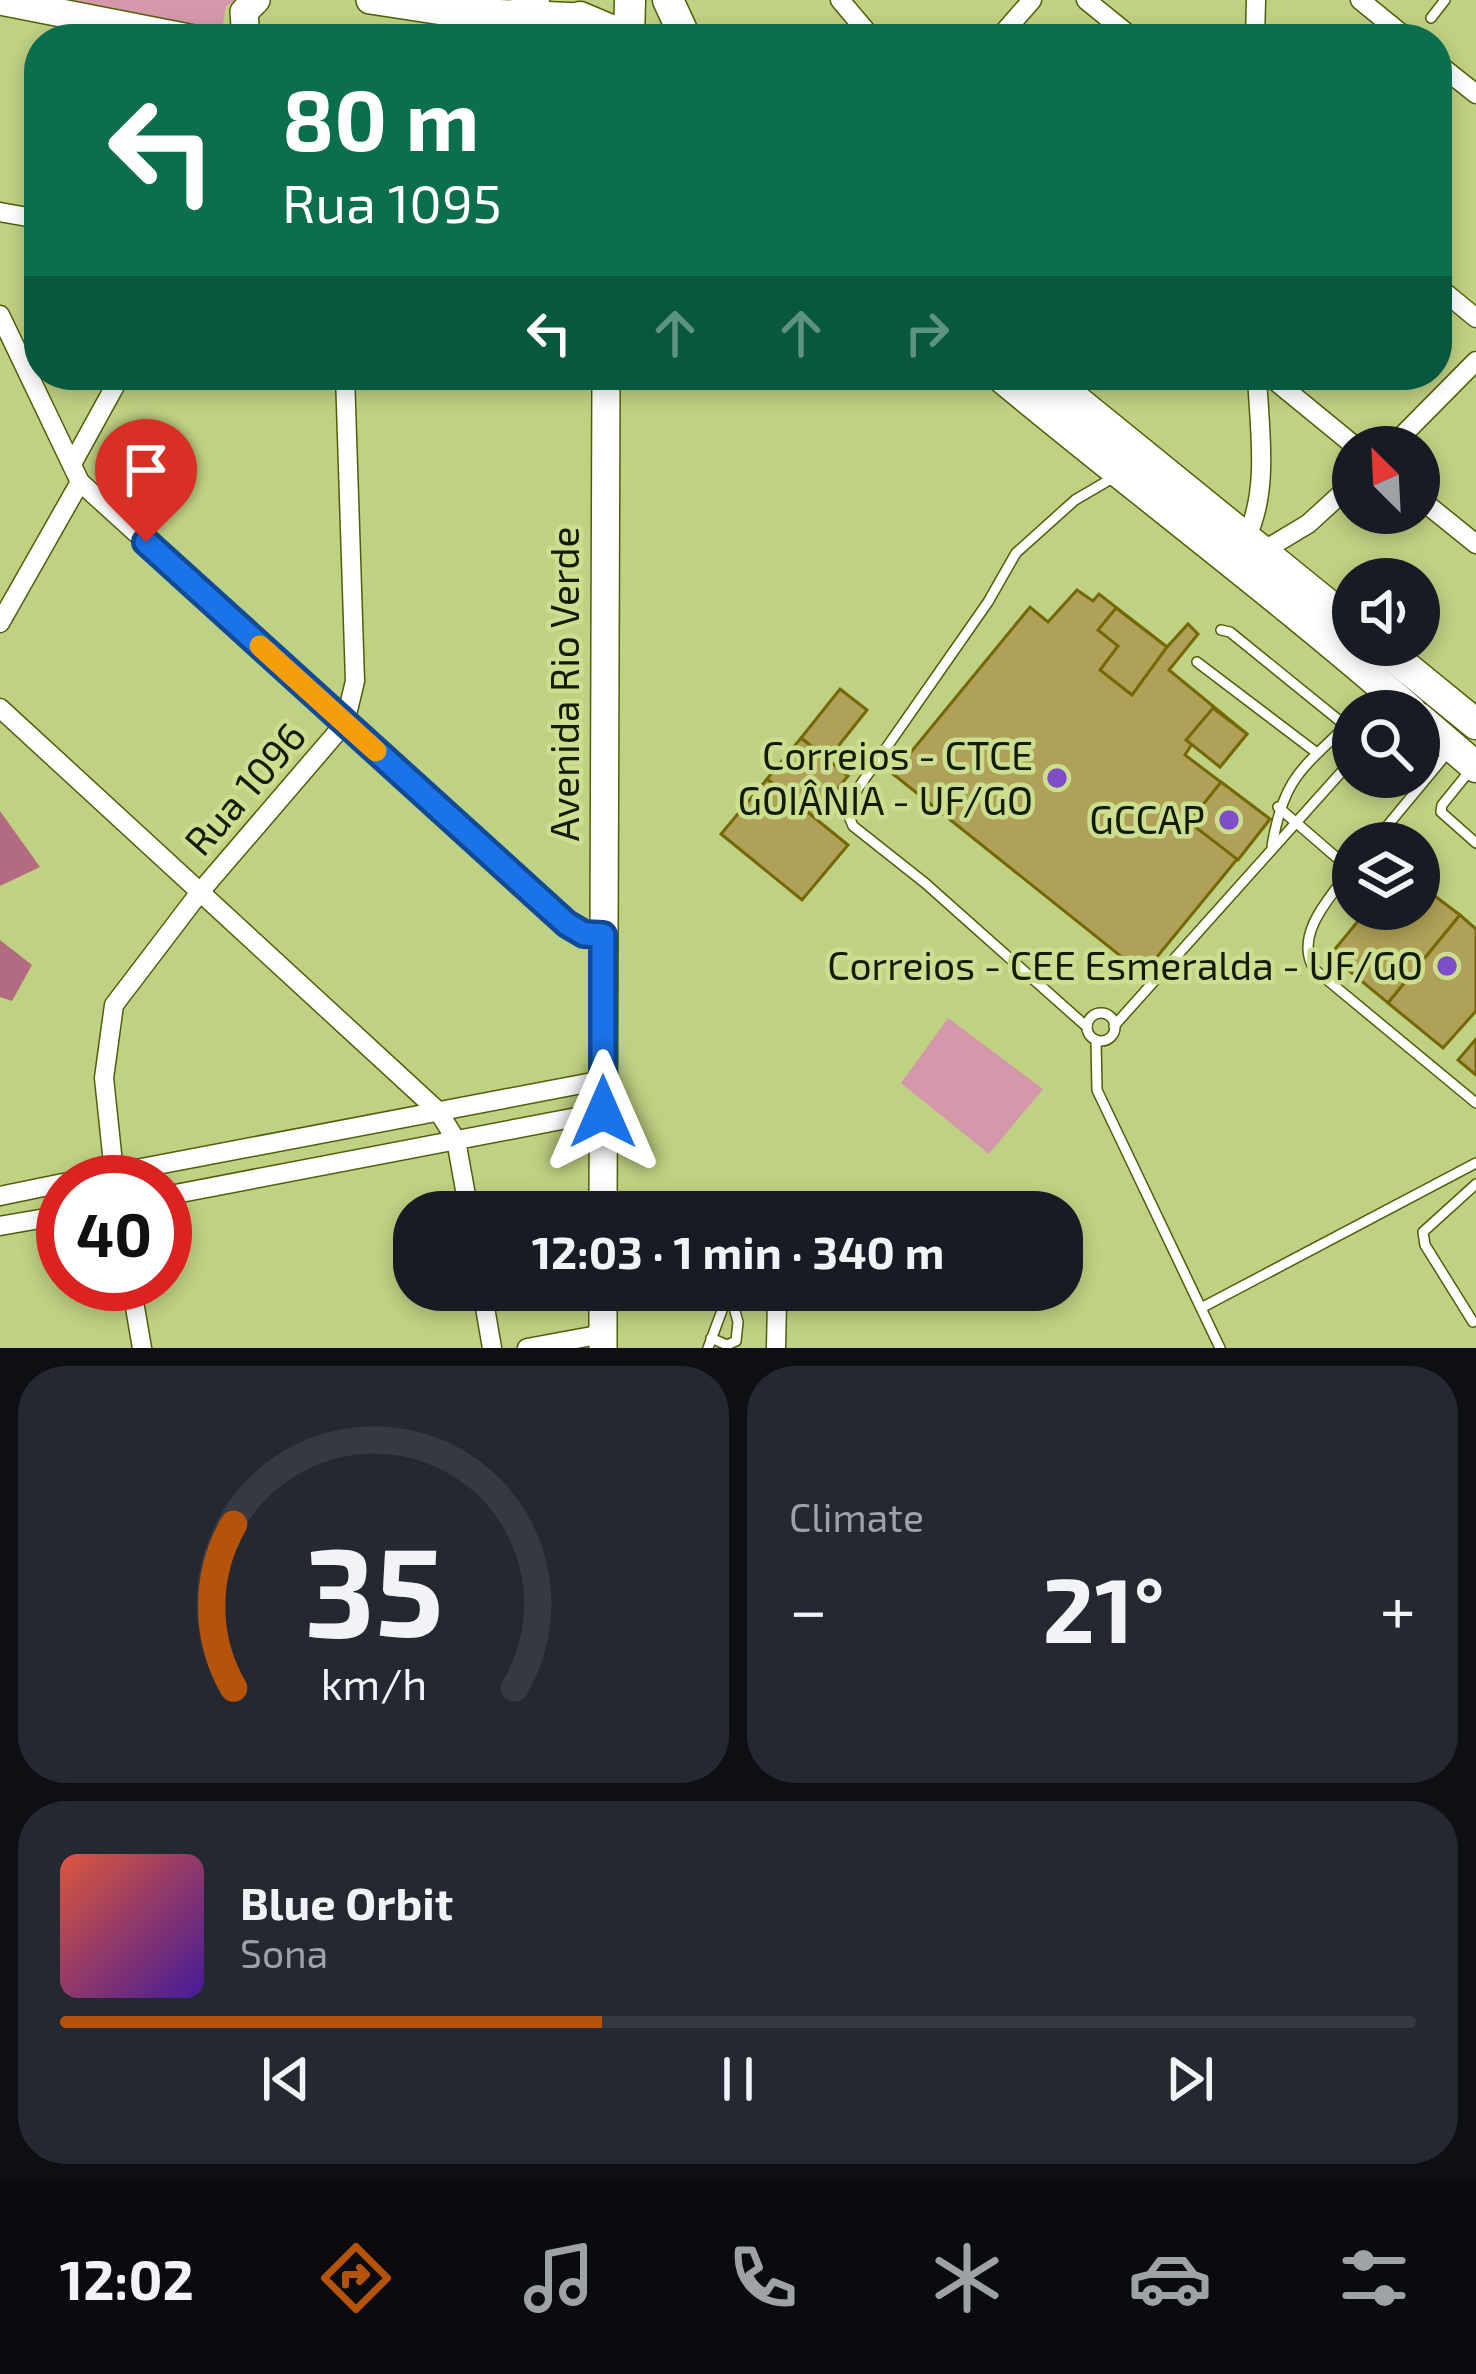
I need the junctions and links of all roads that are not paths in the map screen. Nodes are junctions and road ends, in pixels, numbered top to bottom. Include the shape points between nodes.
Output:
1 (370, 0) edge
2 (840, 0) edge
3 (1032, 0) edge
4 (1086, 0) edge
5 (1360, 0) edge
6 (1445, 0) edge
7 (0, 1) edge
8 (528, 6) edge
9 (1431, 18) dead end
10 (580, 19) edge
11 (117, 24) edge
12 (860, 24) edge
13 (1011, 24) edge
14 (1115, 24) edge
15 (1390, 24) edge
16 (1452, 75) edge
17 (1476, 94) edge
18 (1452, 298) edge
19 (0, 314) edge
20 (1476, 318) edge
21 (1476, 362) edge
22 (24, 364) edge
23 (1452, 386) edge
24 (36, 390) edge
25 (114, 390) edge
26 (345, 390) edge
27 (594, 390) edge
28 (606, 390) edge
29 (1017, 390) edge
30 (1064, 390) edge
31 (1257, 390) edge
32 (1286, 390) edge
33 (1448, 390) edge
34 (1412, 426) edge
35 (1332, 427) edge
36 (605, 444) junction
37 (76, 473) junction
38 (1119, 475) junction
39 (1332, 502) edge
40 (1440, 515) edge
41 (1197, 534) junction
42 (1255, 544) junction
43 (1476, 544) edge
44 (1280, 598) junction
45 (1327, 605) junction
46 (1332, 609) edge
47 (0, 622) edge
48 (1221, 629) dead end
49 (1197, 662) dead end
50 (1405, 666) edge
51 (1384, 690) edge
52 (0, 708) edge
53 (1332, 709) edge
54 (345, 723) junction
55 (1476, 724) edge
56 (1440, 737) edge
57 (1332, 738) edge
58 (1317, 753) junction
59 (1468, 760) edge
60 (1332, 783) edge
61 (1278, 807) junction
62 (1397, 822) edge
63 (1295, 824) junction
64 (1476, 843) edge
65 (1272, 846) junction
66 (1332, 853) edge
67 (200, 892) junction
68 (1332, 898) edge
69 (603, 935) junction
70 (1114, 1026) junction
71 (1087, 1027) junction
72 (1096, 1040) junction
73 (603, 1080) junction
74 (1476, 1103) edge
75 (438, 1111) junction
76 (603, 1112) junction
77 (456, 1140) junction
78 (112, 1155) edge
79 (192, 1161) edge
80 (1476, 1163) edge
81 (1476, 1184) edge
82 (36, 1188) edge
83 (192, 1191) edge
84 (465, 1191) edge
85 (603, 1191) edge
86 (0, 1196) edge
87 (36, 1220) edge
88 (0, 1226) edge
89 (1201, 1308) junction
90 (136, 1311) edge
91 (486, 1311) edge
92 (776, 1311) edge
93 (1474, 1322) edge
94 (603, 1341) edge
95 (142, 1348) edge
96 (492, 1348) edge
97 (527, 1348) edge
98 (776, 1348) edge
99 (1220, 1348) edge

1 - 8 street via 442,11
2 - 12 street
3 - 13 street
4 - 14 street
5 - 15 street
6 - 9 lane
7 - 11 street
8 - 10 street
16 - 17 street
18 - 20 street
19 - 22 street
21 - 23 street
24 - 37 street
25 - 37 street
26 - 54 street, Rua 1096 via 355,681
27 - 36 street, Avenida Rio Verde
28 - 36 street, Avenida Rio Verde
29 - 38 main road
30 - 42 main road
31 - 42 street
32 - 35 street
33 - 34 street
36 - 69 street, Avenida Rio Verde
37 - 47 street
37 - 54 street
38 - 41 main road
38 - 71 lane via 1075,500 1016,553 845,807 853,826
39 - 42 street via 1308,524
40 - 43 street
41 - 42 main road via 1243,554
41 - 44 main road
42 - 45 main road
44 - 45 main road via 1297,592
44 - 51 main road
45 - 46 main road
48 - 53 lane
49 - 58 lane
50 - 55 main road
52 - 67 street
54 - 67 street, Rua 1096
54 - 69 street via 567,924
56 - 59 main road
57 - 58 lane
58 - 61 lane
59 - 62 lane
59 - 64 lane via 1441,812
60 - 63 lane
61 - 63 lane
61 - 65 lane
63 - 65 lane
63 - 66 lane
65 - 70 lane
67 - 75 street
67 - 78 street, Rua 1096 via 114,1005 104,1078
68 - 74 lane via 1309,932 1313,969
69 - 73 street, Avenida Rio Verde
70 - 71 lane via 1100,1013
70 - 72 lane via 1108,1039
71 - 72 lane
72 - 89 lane via 1096,1090
73 - 75 street
73 - 76 street, Avenida Rio Verde
75 - 77 street
75 - 79 street
76 - 77 street
76 - 85 street, Avenida Rio Verde
77 - 83 street
77 - 84 street
80 - 89 lane
81 - 93 lane via 1423,1232
82 - 86 street
87 - 88 street
89 - 99 lane
90 - 95 street
91 - 96 street
92 - 98 street
94 - 97 street

